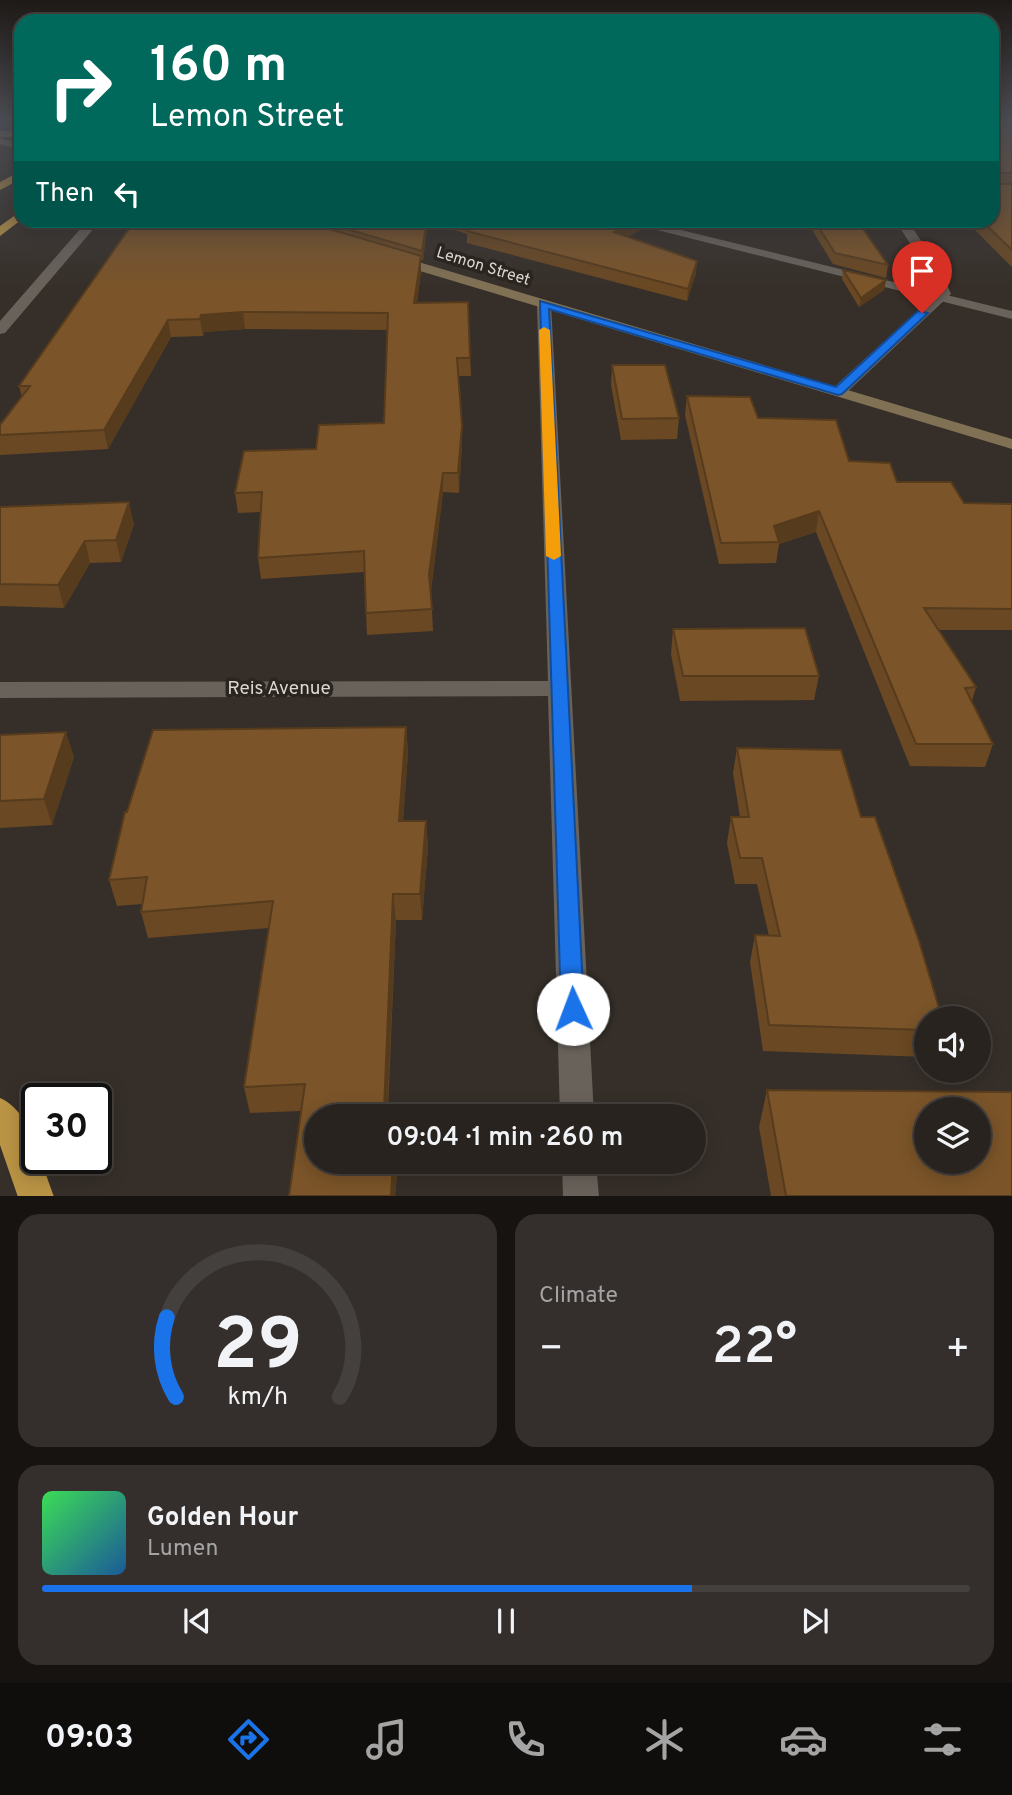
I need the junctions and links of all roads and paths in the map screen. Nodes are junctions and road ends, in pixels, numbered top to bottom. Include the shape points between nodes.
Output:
1 (88, 228) edge
2 (655, 228) edge
3 (906, 228) edge
4 (384, 256) edge
5 (939, 298) junction
6 (544, 304) junction
7 (1012, 315) edge
8 (0, 330) edge
9 (838, 392) junction
10 (1012, 444) edge
11 (559, 688) junction
12 (0, 690) edge
13 (576, 1104) edge
14 (0, 1114) edge
15 (580, 1174) edge
16 (36, 1196) edge
17 (581, 1196) edge

1 - 8 street
2 - 5 street
3 - 5 street via 934,270 944,294
4 - 6 street, Lemon Street
5 - 7 street
5 - 9 street
6 - 9 street, Lemon Street
6 - 11 street
9 - 10 street, Lemon Street
11 - 12 street, Reis Avenue
11 - 13 street
14 - 16 highway via 15,1138
15 - 17 street

